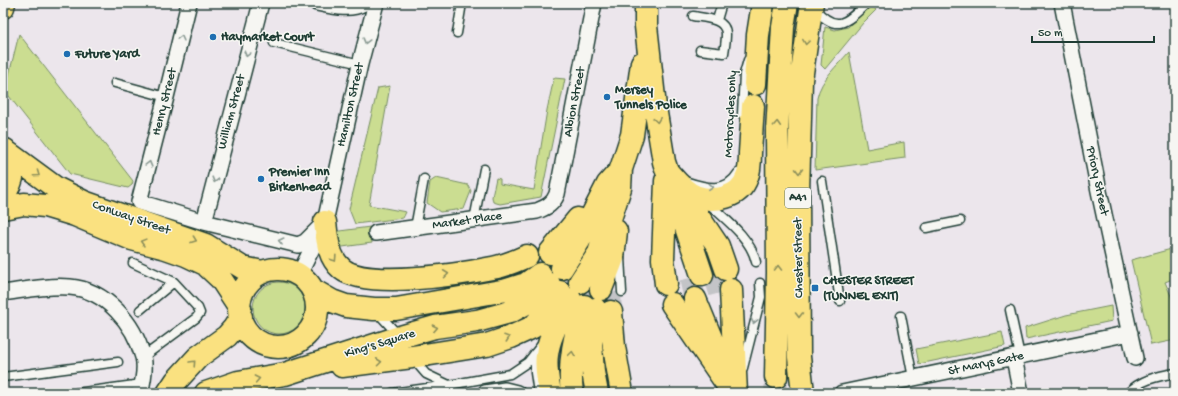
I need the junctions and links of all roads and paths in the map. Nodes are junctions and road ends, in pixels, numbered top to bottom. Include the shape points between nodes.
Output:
1 (4, 3) edge
2 (189, 3) edge
3 (261, 3) edge
4 (317, 3) edge
5 (364, 3) edge
6 (376, 3) edge
7 (462, 3) edge
8 (594, 3) edge
9 (646, 3) edge
10 (722, 3) edge
11 (763, 3) edge
12 (787, 3) edge
13 (867, 3) edge
14 (1062, 3) edge
15 (812, 4) edge
16 (3, 7) edge
17 (693, 16) dead end
18 (717, 20) junction
19 (646, 26) junction
20 (457, 33) dead end
21 (758, 35) junction
22 (274, 43) dead end
23 (700, 50) dead end
24 (360, 64) junction
25 (115, 83) dead end
26 (755, 84) dead end
27 (166, 97) junction
28 (748, 113) joint
29 (4, 149) edge
30 (740, 165) dead end
31 (484, 169) dead end
32 (670, 175) junction
33 (424, 179) dead end
34 (616, 180) junction
35 (822, 181) dead end
36 (3, 196) edge
37 (702, 198) junction
38 (555, 200) joint
39 (139, 202) joint
40 (3, 208) edge
41 (474, 220) junction
42 (960, 221) dead end
43 (204, 222) junction
44 (325, 222) junction
45 (617, 223) junction
46 (415, 228) junction
47 (926, 228) dead end
48 (376, 233) dead end
49 (606, 255) junction
50 (756, 262) dead end
51 (133, 263) dead end
52 (263, 272) junction
53 (174, 282) junction
54 (306, 282) junction
55 (760, 283) dead end
56 (574, 284) junction
57 (3, 293) edge
58 (840, 301) dead end
59 (374, 309) junction
60 (140, 310) dead end
61 (1010, 310) dead end
62 (240, 313) junction
63 (901, 316) dead end
64 (554, 331) junction
65 (1130, 333) junction
66 (406, 347) junction
67 (535, 353) junction
68 (143, 357) junction
69 (1017, 357) junction
70 (1135, 358) dead end
71 (118, 362) dead end
72 (1175, 373) edge
73 (3, 377) edge
74 (776, 377) tunnel mouth
75 (913, 378) junction
76 (449, 386) junction
77 (141, 389) edge
78 (76, 393) edge
79 (168, 393) edge
80 (206, 393) edge
81 (392, 393) edge
82 (485, 393) edge
83 (517, 393) edge
84 (538, 393) edge
85 (550, 393) edge
86 (572, 393) edge
87 (597, 393) edge
88 (622, 393) edge
89 (735, 393) edge
90 (803, 393) edge
91 (842, 393) edge
92 (1021, 393) edge
93 (1128, 393) edge

1 - 16 main road
27 -> 2 street, Henry Street
3 -> 43 street, William Street
4 - 5 street via 351,7
6 -> 24 street, Hamilton Street
7 - 20 lane
8 - 38 street, Albion Street
9 - 19 main road
10 - 18 lane
11 - 21 main road
74 -> 12 main road, Chester Street / A41 via 777,132 783,27
13 - 15 lane via 846,22 833,24 822,18
14 - 65 street, Priory Street
15 -> 90 main road, Chester Street / A41 via 801,80 798,178 799,357
17 - 18 lane
18 - 23 lane via 726,29 724,53
19 -> 32 main road via 659,130
19 - 34 main road via 632,135
21 - 26 main road
21 - 28 lane, Motorcycles only via 744,74
22 - 24 lane
24 - 44 street, Hamilton Street
25 - 27 lane
39 -> 27 street, Henry Street
28 - 37 main road via 748,177 743,186 727,197
29 - 36 main road via 13,168 10,187
29 -> 52 main road, Conway Street via 56,188 84,202 206,245 244,268
32 -> 30 lane, Motorcycles only via 704,187 720,187 732,181
31 - 41 lane
32 - 32 main road via 675,265 696,277 718,246
32 - 37 main road via 694,196
33 - 46 lane
34 - 45 main road
34 - 49 main road
34 - 56 main road
34 - 56 main road via 573,236
35 - 58 lane
37 - 50 lane via 746,241
38 - 41 street, Market Place via 537,211
39 - 43 street, Conway Street
62 -> 40 main road, Conway Street via 221,279 205,264 186,255 132,239 75,215 45,206 24,204
41 - 46 street, Market Place
42 - 47 lane
44 -> 43 street, Conway Street via 305,242 298,245
44 - 54 street, Hamilton Street
44 -> 56 main road via 327,241 336,262 352,275 364,278 408,279 493,268
45 - 49 main road
45 - 56 lane
46 - 48 street, Market Place
49 - 56 main road
49 - 56 main road
51 - 53 lane
52 - 54 main road via 288,270
52 - 62 main road via 252,279 245,288
53 - 60 lane
53 - 68 lane via 200,313
54 - 59 main road via 332,301 346,306
54 - 62 main road via 317,301 317,311 309,331 300,340 277,347 267,345 250,334
55 -> 89 lane via 760,297
59 -> 56 main road via 396,309 446,300 513,278
56 - 64 main road
66 -> 56 main road via 487,345 510,337 533,327
86 -> 56 main road via 570,370 575,335
56 - 87 main road via 591,344
56 - 88 main road via 614,347
57 - 68 street via 50,287 70,287 90,292 107,301 121,314
59 - 66 lane via 386,320
61 - 69 lane
79 -> 62 main road via 198,357 227,336 234,328
63 - 75 lane
64 - 67 lane
64 - 85 main road via 547,354
65 - 69 street, St Marys Gate
65 - 70 street, Priory Street
66 - 76 lane via 426,374
80 -> 66 main road via 238,382
67 - 76 lane via 528,362 510,374
67 - 84 lane
68 - 77 street
69 - 75 street, St Marys Gate
69 - 92 street
71 - 73 lane
72 - 93 lane via 1154,377
75 - 91 street, St Marys Gate
76 - 81 lane
77 - 78 lane
82 - 83 street via 504,390
89 - 89 main road via 702,297

